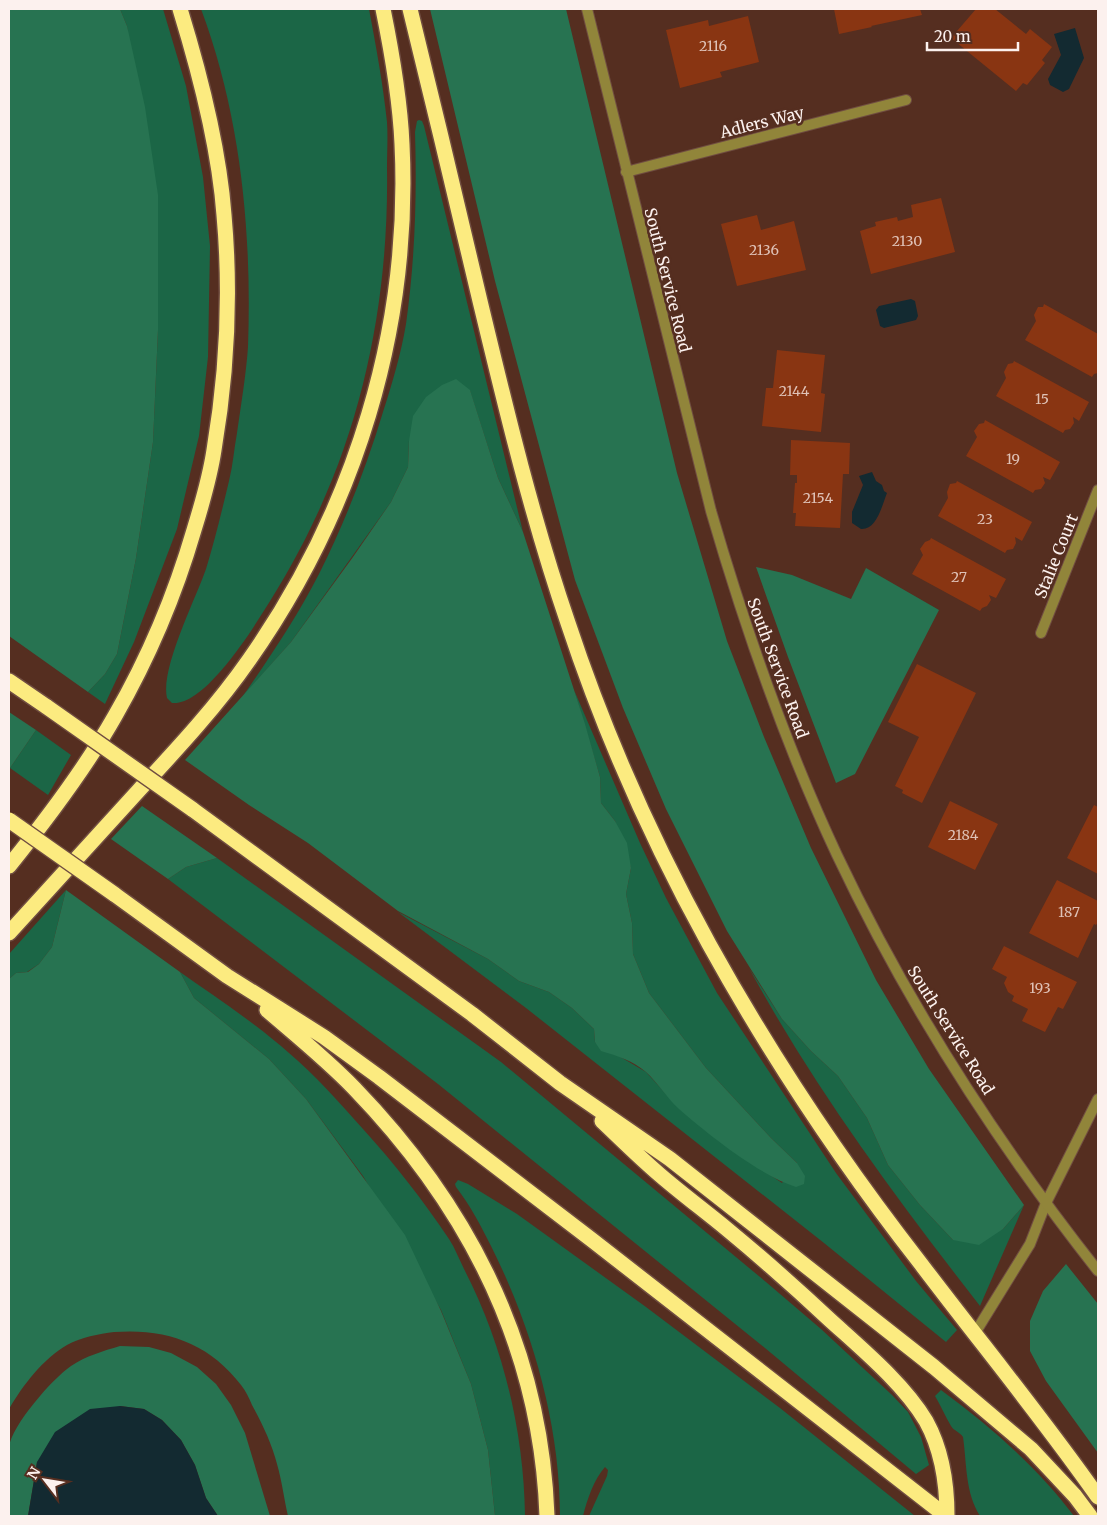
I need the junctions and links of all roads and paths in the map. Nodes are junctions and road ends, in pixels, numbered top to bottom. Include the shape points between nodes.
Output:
1 (180, 9) edge
2 (383, 9) edge
3 (410, 9) edge
4 (587, 9) edge
5 (906, 100) dead end
6 (626, 172) junction
7 (1098, 490) edge
8 (1041, 633) dead end
9 (9, 681) edge
10 (9, 820) edge
11 (9, 866) edge
12 (9, 933) edge
13 (228, 976) junction
14 (560, 1083) junction
15 (1098, 1099) edge
16 (1046, 1203) junction
17 (1098, 1271) edge
18 (975, 1333) junction
19 (1098, 1497) edge
20 (547, 1516) edge
21 (946, 1516) edge
22 (1090, 1516) edge

1 - 11 highway via 206,107 224,214 228,312 214,450 204,497 175,590 138,674 90,756
2 - 12 highway via 394,68 402,144 399,258 381,372 362,438 336,505 307,569 248,662 176,749
3 - 18 highway via 532,506 569,628 617,751 677,882 775,1056 881,1211
4 - 6 street, South Service Road
5 - 6 street, Adlers Way
6 - 16 street, South Service Road via 687,420 731,580 805,782 875,931 910,994
7 - 8 street, Stalie Court
9 - 14 highway, bridge via 192,809 464,1008
10 - 13 highway, bridge
13 - 20 highway via 355,1088 421,1166 464,1230 496,1291 520,1356 543,1459
13 - 21 highway via 324,1037 379,1077
14 - 21 highway via 659,1174 813,1304 905,1392 934,1438 944,1477
14 - 22 highway via 670,1159 971,1397 1032,1449
15 - 16 street
16 - 17 street, South Service Road
16 - 18 street via 1030,1244
18 - 19 highway

